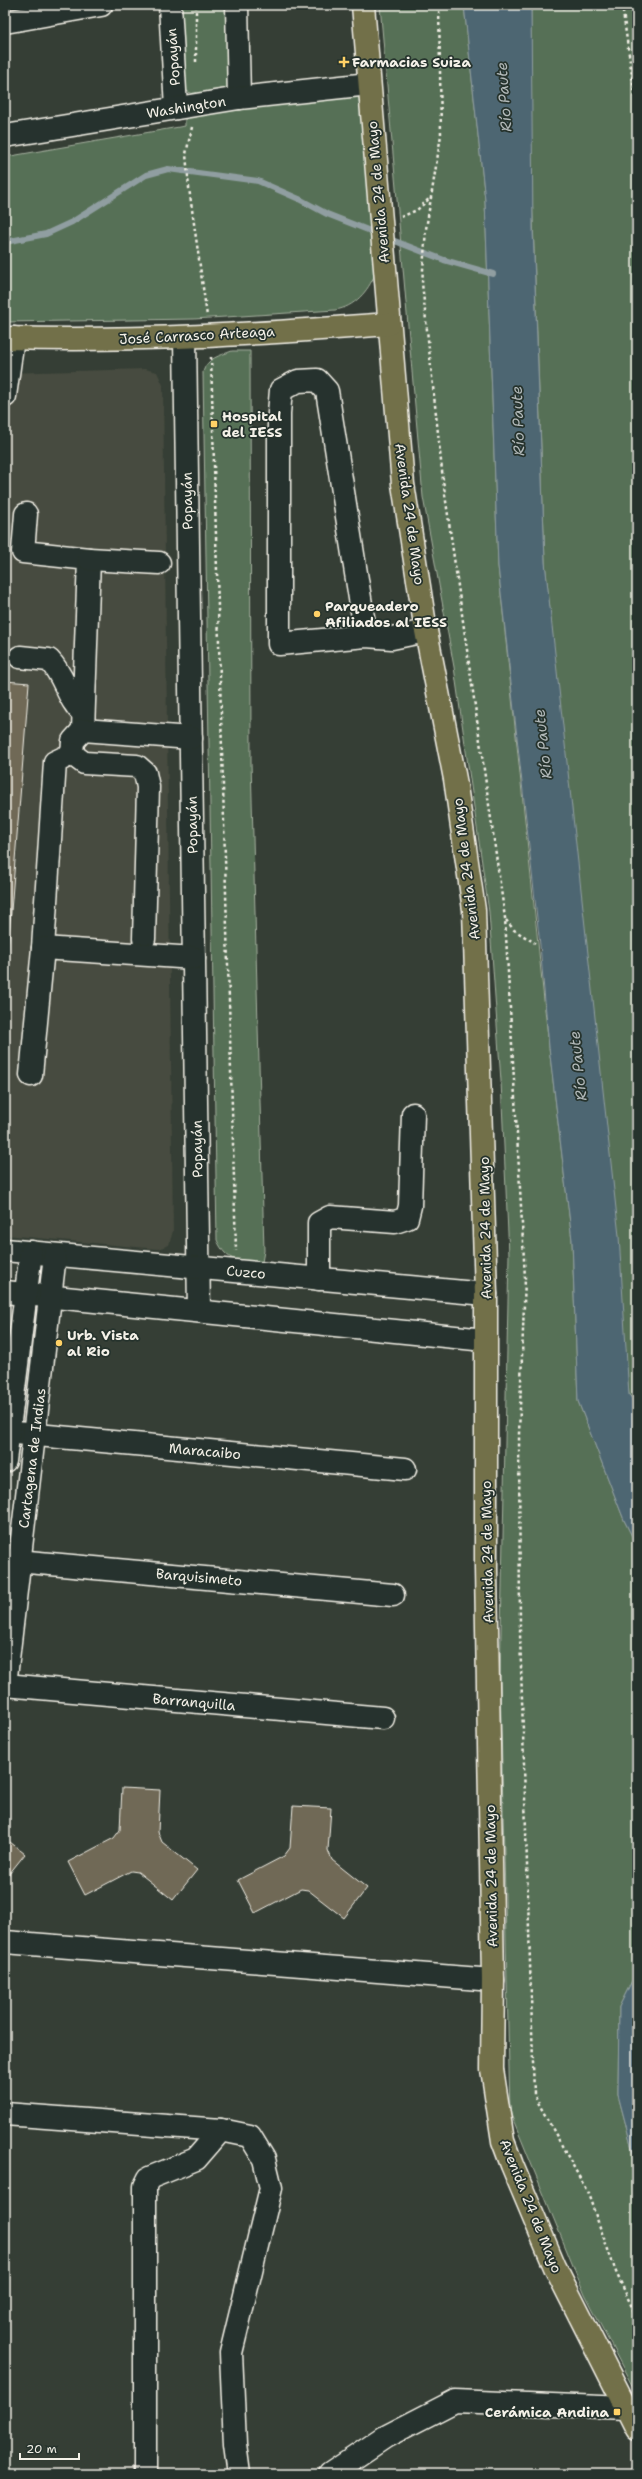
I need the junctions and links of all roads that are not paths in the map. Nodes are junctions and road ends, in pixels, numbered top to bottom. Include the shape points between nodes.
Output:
1 (101, 5) edge
2 (170, 5) edge
3 (236, 5) edge
4 (363, 5) edge
5 (5, 22) edge
6 (368, 84) junction
7 (240, 98) junction
8 (186, 107) junction
9 (5, 136) edge
10 (388, 324) junction
11 (9, 338) edge
12 (185, 338) junction
13 (5, 396) edge
14 (26, 514) dead end
15 (90, 559) junction
16 (159, 563) dead end
17 (426, 631) junction
18 (366, 636) junction
19 (20, 657) dead end
20 (83, 721) junction
21 (191, 738) junction
22 (72, 754) junction
23 (144, 939) dead end
24 (43, 948) junction
25 (194, 958) junction
26 (32, 1075) dead end
27 (413, 1114) dead end
28 (5, 1250) edge
29 (31, 1252) junction
30 (55, 1255) junction
31 (199, 1268) junction
32 (319, 1279) junction
33 (16, 1293) edge
34 (486, 1294) junction
35 (50, 1297) junction
36 (199, 1311) junction
37 (485, 1340) junction
38 (7, 1432) edge
39 (34, 1435) junction
40 (5, 1461) edge
41 (405, 1469) dead end
42 (12, 1561) edge
43 (393, 1595) dead end
44 (5, 1685) edge
45 (383, 1718) dead end
46 (5, 1942) edge
47 (493, 1980) junction
48 (5, 2114) edge
49 (221, 2130) junction
50 (626, 2408) junction
51 (637, 2429) edge
52 (145, 2474) edge
53 (239, 2474) edge
54 (330, 2474) edge

1 - 5 street
2 - 8 street, Popayán
3 - 7 street
4 - 6 main road, Avenida 24 de Mayo
6 - 7 street, Washington
6 - 10 main road, Avenida 24 de Mayo
7 - 8 street, Washington
8 - 9 street, Washington
10 - 12 main road, José Carrasco Arteaga
10 - 17 main road, Avenida 24 de Mayo via 403,484
11 - 12 main road, José Carrasco Arteaga
11 - 13 street
12 - 21 street, Popayán
14 - 15 street via 24,552
15 - 16 street
15 - 20 street
17 - 18 street via 392,638
17 - 34 main road, Avenida 24 de Mayo via 455,779 474,910
18 - 18 street via 279,644 279,413 281,390 298,381 317,380 327,391
19 - 20 street via 49,660 66,685
20 - 21 street
20 - 22 street via 73,741
21 - 25 street, Popayán
22 - 23 street via 84,764 137,766 145,774 148,786
22 - 24 street via 56,762
24 - 25 street
24 - 26 street
25 - 31 street, Popayán
27 - 32 street via 410,1206 407,1218 395,1222 330,1217 319,1223
28 - 29 street, Cuzco
29 - 30 street, Cuzco
29 - 33 street, Cartagena de Indias
30 - 31 street, Cuzco
30 - 35 street, Cartagena de Indias
31 - 32 street, Cuzco
31 - 36 street, Popayán
32 - 34 street, Cuzco
33 - 35 street
33 - 38 street, Cartagena de Indias
34 - 37 main road, Avenida 24 de Mayo
35 - 36 street
35 - 39 street, Cartagena de Indias
36 - 37 street
37 - 47 main road, Avenida 24 de Mayo
38 - 39 street, Maracaibo
38 - 40 street, Cartagena de Indias
39 - 41 street, Maracaibo
39 - 42 street, Cartagena de Indias
42 - 43 street, Barquisimeto
42 - 44 street, Cartagena de Indias
44 - 45 street, Barranquilla
46 - 47 street
47 - 50 main road, Avenida 24 de Mayo via 492,2069 503,2141 555,2267
48 - 49 street
49 - 52 street via 196,2159 149,2178 145,2186
49 - 53 street via 250,2136 264,2159 271,2188 231,2353 235,2444
50 - 51 main road, Avenida 24 de Mayo
50 - 54 street via 455,2402 385,2437

